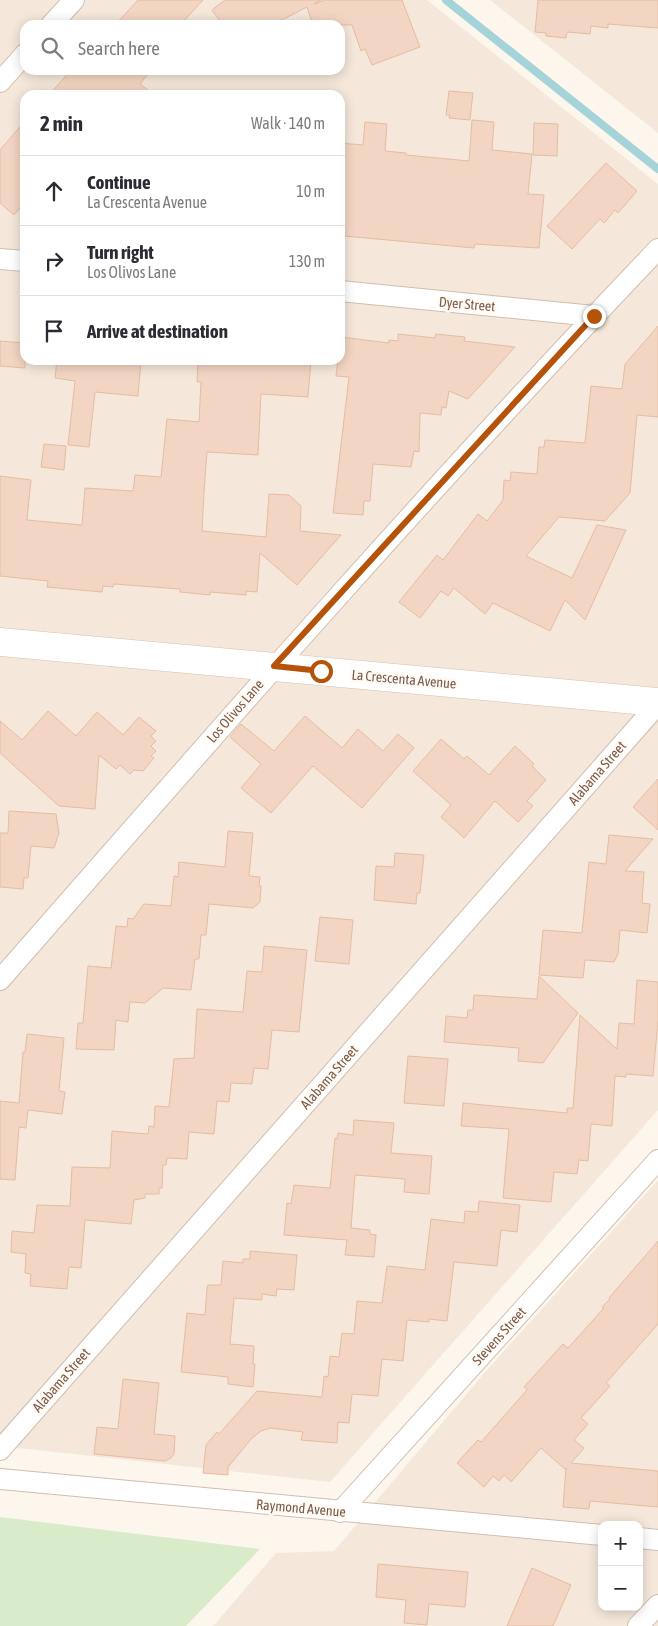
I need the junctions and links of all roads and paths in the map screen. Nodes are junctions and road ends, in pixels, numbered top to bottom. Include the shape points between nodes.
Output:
1 (74, 0) edge
2 (56, 20) edge
3 (20, 60) edge
4 (0, 82) edge
5 (658, 249) edge
6 (0, 259) edge
7 (20, 261) edge
8 (345, 291) edge
9 (594, 316) junction
10 (0, 642) edge
11 (274, 666) junction
12 (658, 703) edge
13 (0, 980) edge
14 (658, 1160) edge
15 (0, 1450) edge
16 (0, 1479) edge
17 (340, 1512) junction
18 (598, 1535) edge
19 (643, 1538) edge
20 (658, 1540) edge
21 (658, 1605) edge
22 (638, 1626) edge

1 - 2 street
3 - 4 street
5 - 9 street, Los Olivos Lane
6 - 7 street
8 - 9 street, Dyer Street
9 - 11 street, Los Olivos Lane
10 - 11 street, La Crescenta Avenue
11 - 12 street, La Crescenta Avenue
11 - 13 street, Los Olivos Lane
12 - 15 street, Alabama Street
14 - 17 street, Stevens Street
16 - 17 street, Raymond Avenue
17 - 18 street, Raymond Avenue
19 - 20 street
21 - 22 street

